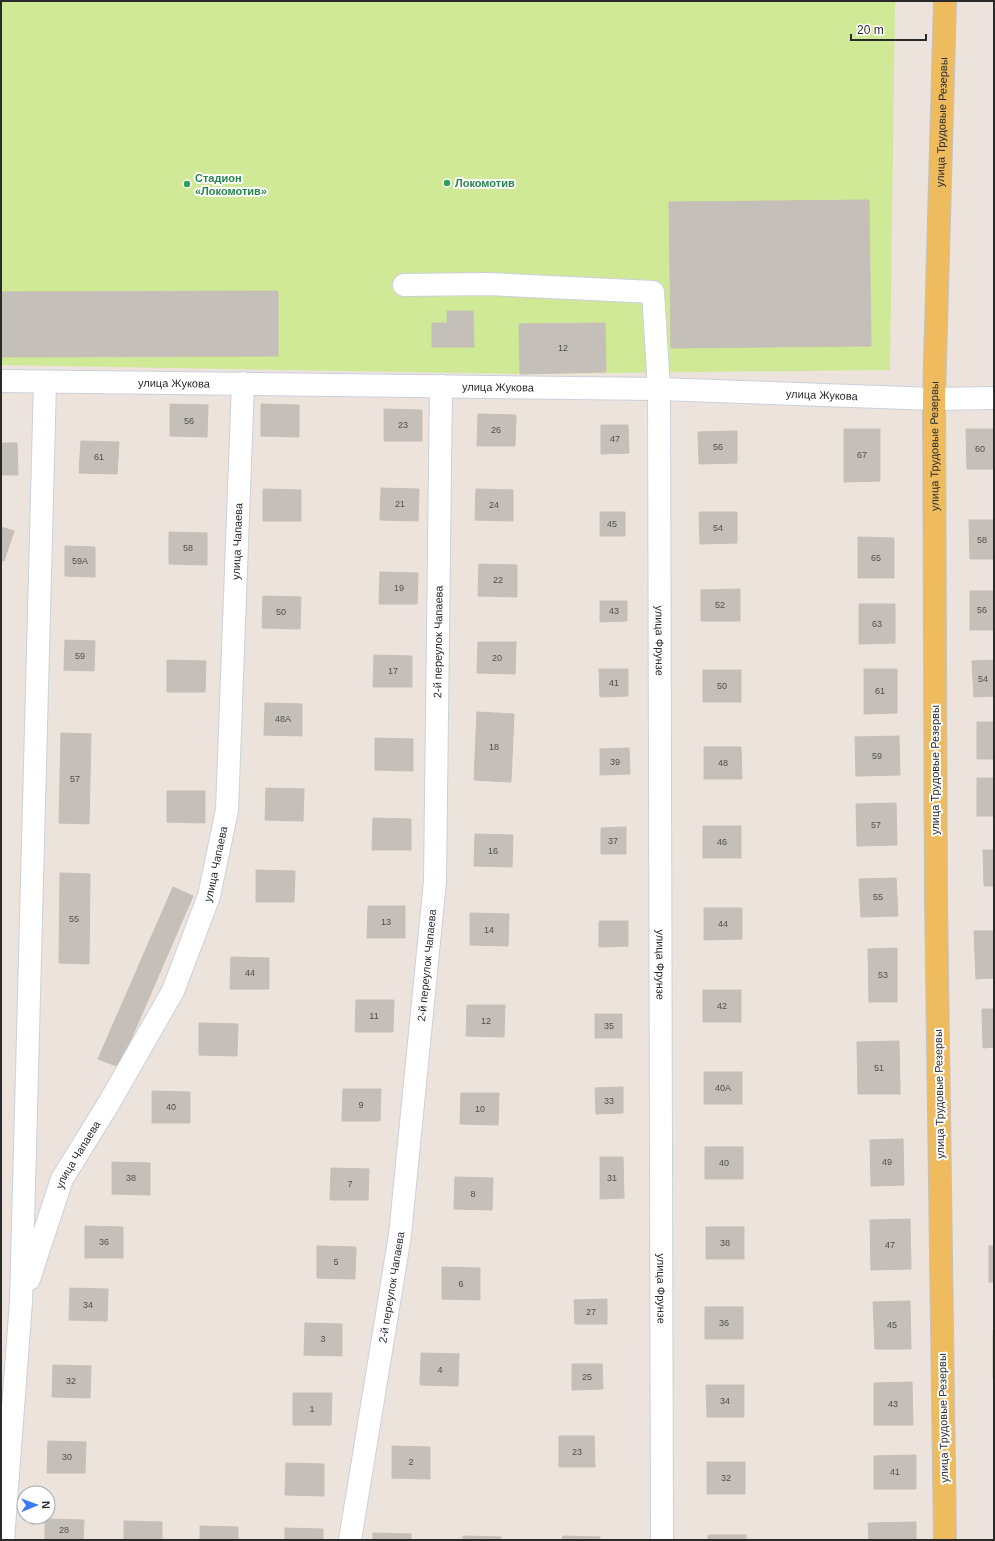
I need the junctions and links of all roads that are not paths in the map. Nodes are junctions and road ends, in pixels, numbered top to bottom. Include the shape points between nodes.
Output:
1 (945, 1) edge
2 (404, 285) dead end
3 (1, 381) edge
4 (45, 382) junction
5 (243, 383) junction
6 (441, 386) junction
7 (659, 389) junction
8 (994, 398) edge
9 (934, 399) junction
10 (21, 1302) junction
11 (3, 1540) edge
12 (350, 1540) edge
13 (662, 1540) edge
14 (945, 1540) edge

1 - 9 main road, улица Трудовые Резервы
2 - 7 street, улица Фрунзе via 488,284 653,292
3 - 4 street, улица Жукова
4 - 5 street, улица Жукова
4 - 10 street, улица Чапаева
5 - 6 street, улица Жукова
5 - 10 street, улица Чапаева via 227,810 209,896 173,991 62,1179
6 - 7 street, улица Жукова
6 - 12 street, 2-й переулок Чапаева via 435,881 400,1235
7 - 9 street, улица Жукова
7 - 13 street, улица Фрунзе
8 - 9 street, улица Жукова
9 - 14 main road, улица Трудовые Резервы via 936,899
10 - 11 street, улица Чапаева

